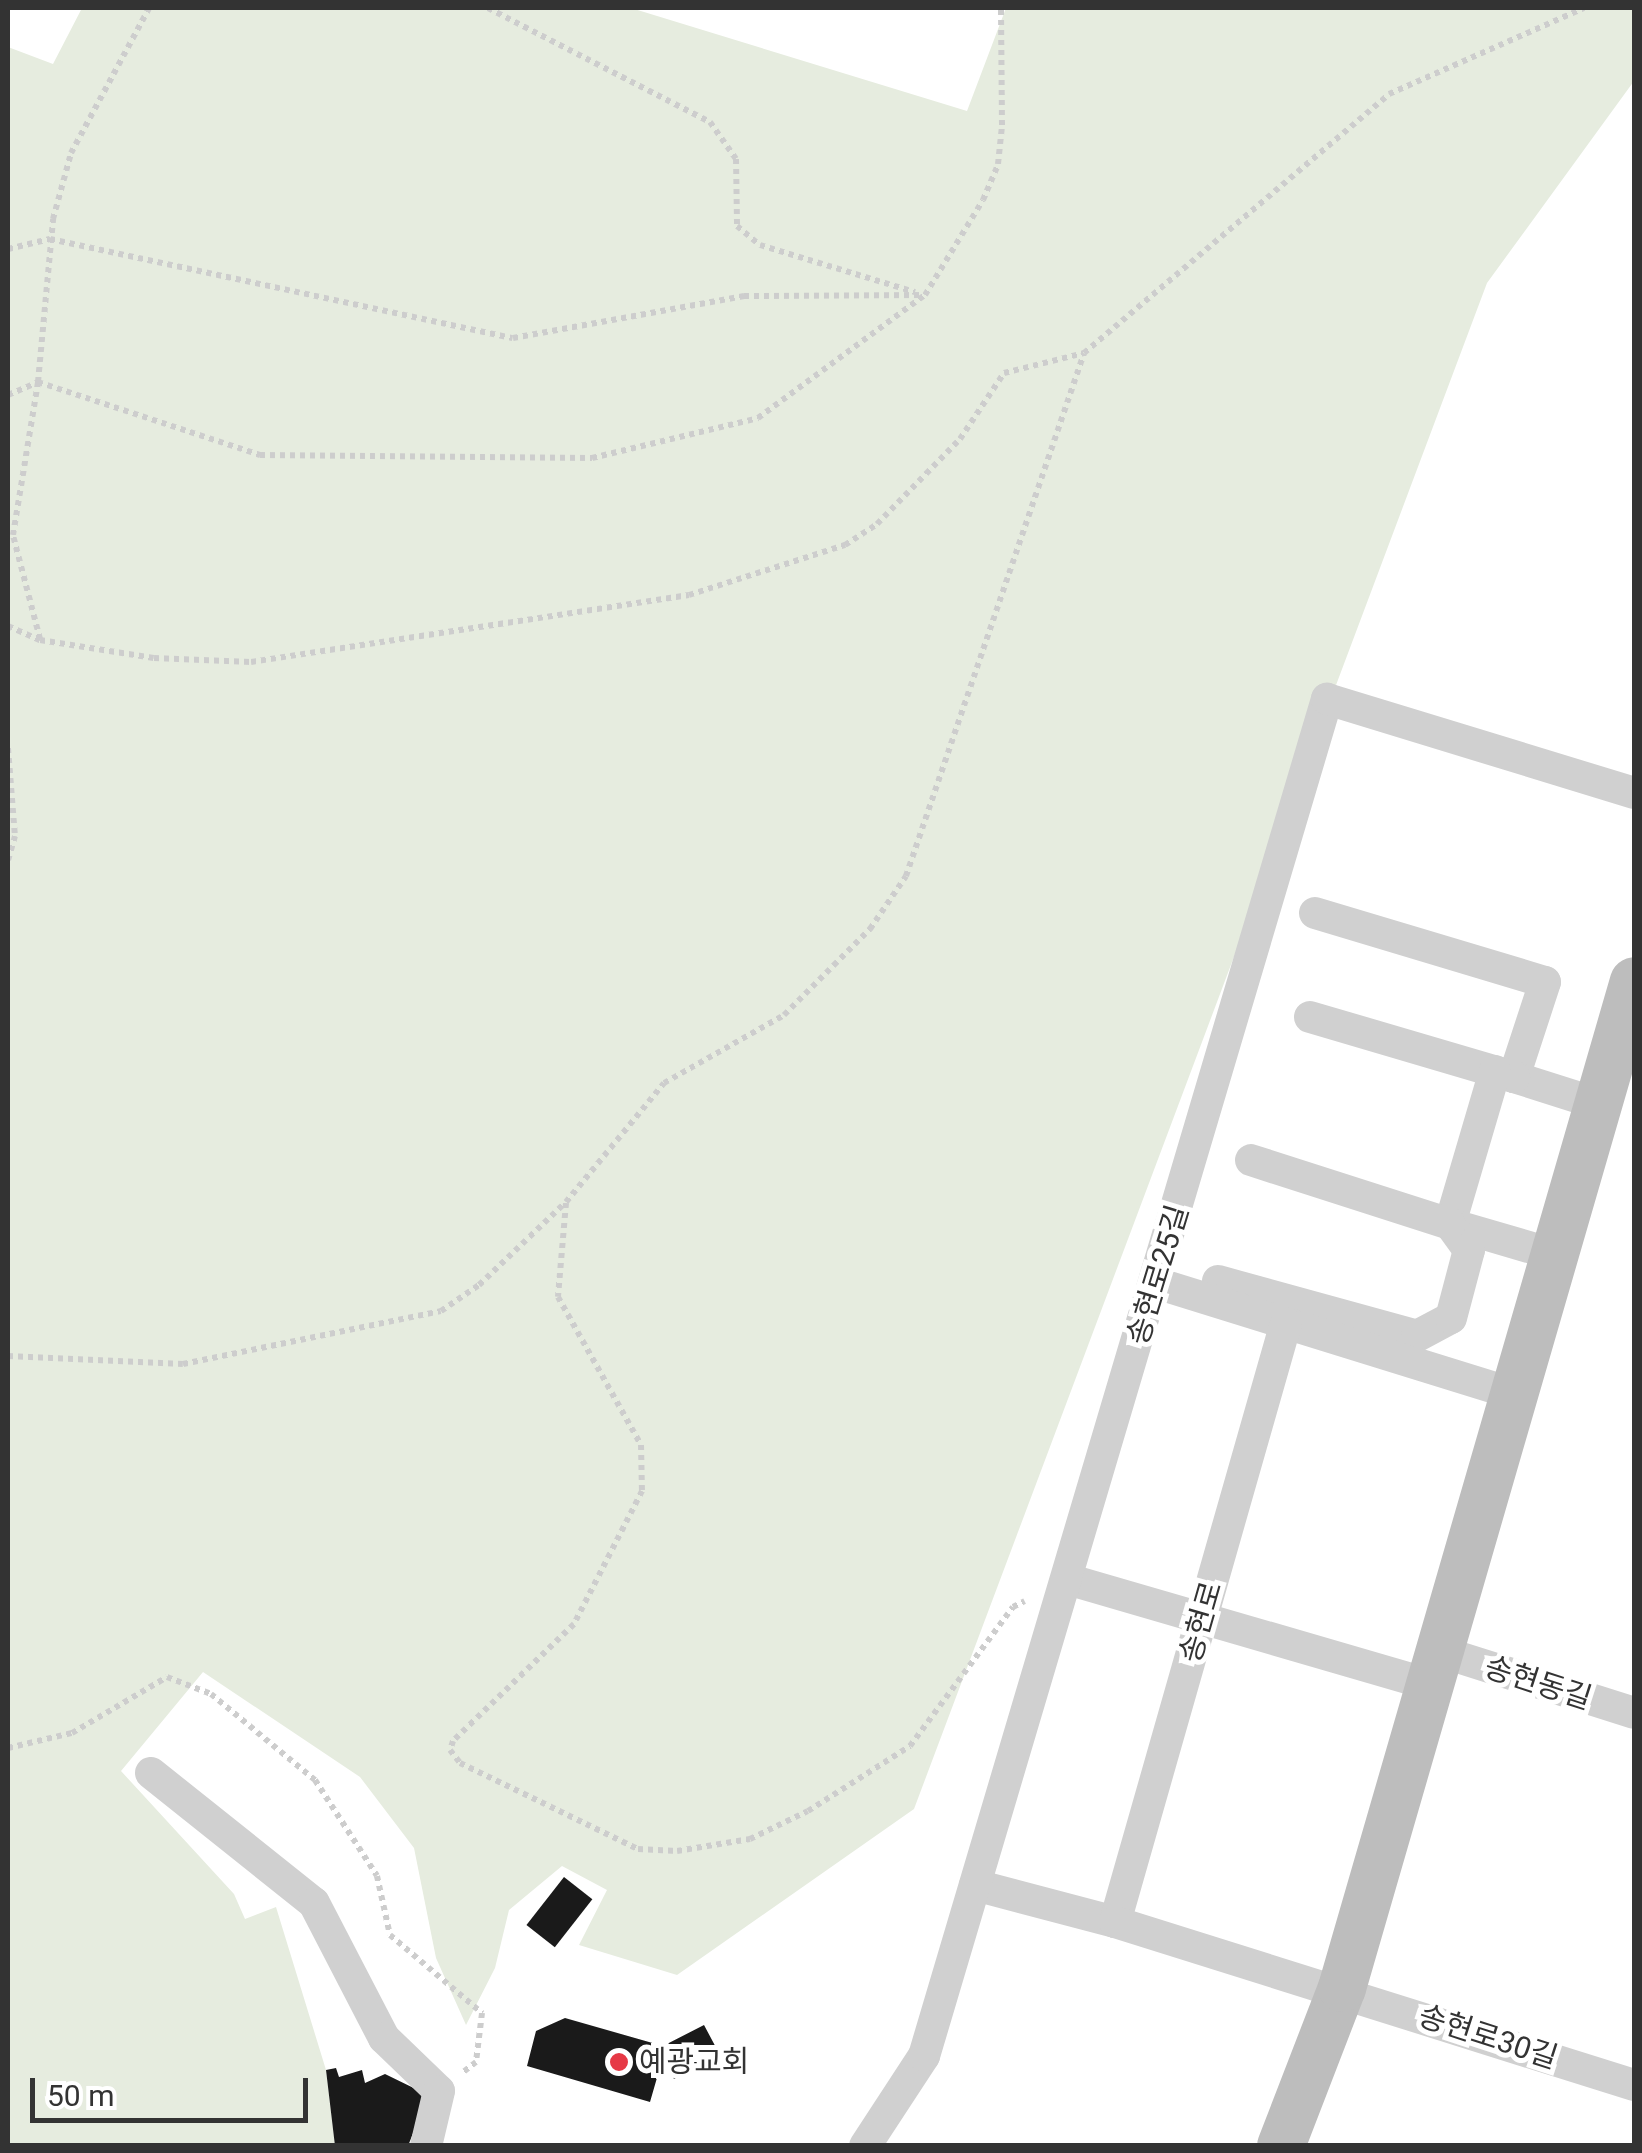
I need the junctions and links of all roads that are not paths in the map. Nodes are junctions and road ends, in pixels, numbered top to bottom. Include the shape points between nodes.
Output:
1 (1634, 793) edge
2 (1315, 913) dead end
3 (1634, 981) edge
4 (1310, 1017) dead end
5 (1504, 1074) junction
6 (1599, 1104) junction
7 (1251, 1160) dead end
8 (1450, 1224) junction
9 (1556, 1255) junction
10 (1218, 1281) dead end
11 (1156, 1283) junction
12 (1286, 1323) junction
13 (1516, 1394) junction
14 (1067, 1579) junction
15 (1202, 1618) junction
16 (1437, 1668) junction
17 (1634, 1714) edge
18 (151, 1773) dead end
19 (975, 1885) junction
20 (1115, 1922) junction
21 (1342, 1988) junction
22 (1634, 2085) edge
23 (426, 2146) edge
24 (866, 2146) edge
25 (1281, 2146) edge

1 - 11 street, 송현로25길 via 1327,699
2 - 5 street via 1546,982
3 - 6 main road
4 - 5 street
5 - 6 street
5 - 8 street
6 - 9 main road
7 - 8 street
8 - 9 street
8 - 10 street via 1468,1250 1450,1318 1417,1336
9 - 13 main road
11 - 12 street
11 - 14 street, 송현로25길
12 - 13 street
12 - 15 street, 송현로
13 - 16 main road
14 - 15 street, 송현동길
14 - 19 street, 송현로25길
15 - 16 street, 송현동길
15 - 20 street, 송현로
16 - 17 street, 송현동길
16 - 21 main road
18 - 23 street via 314,1902 384,2038 439,2092
19 - 20 street
19 - 24 street, 송현로25길 via 924,2056
20 - 21 street
21 - 22 street, 송현로30길
21 - 25 main road

